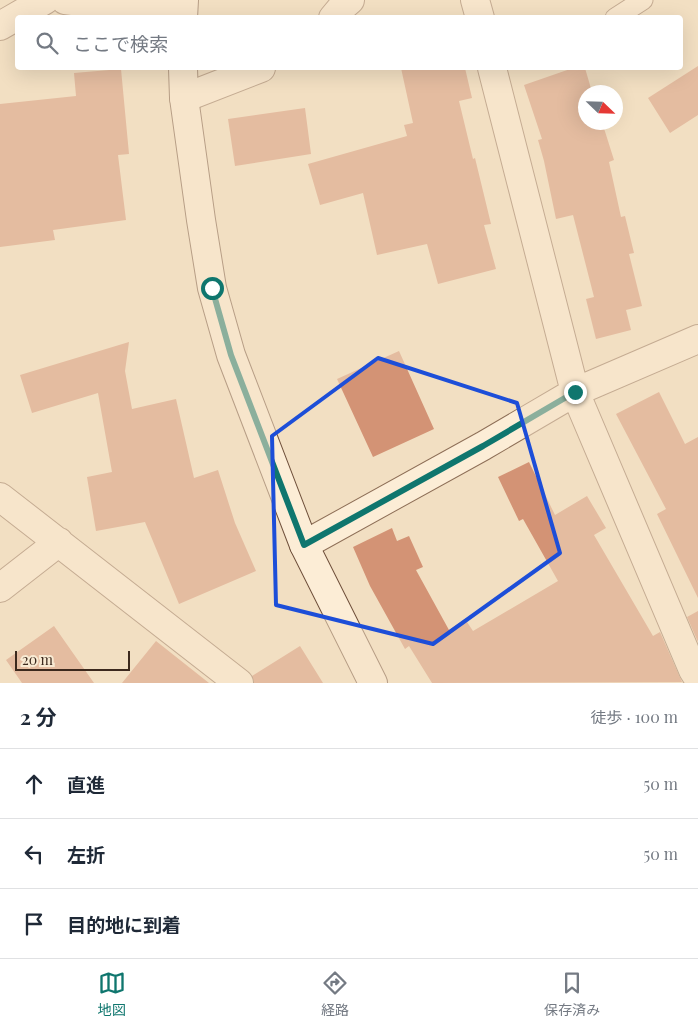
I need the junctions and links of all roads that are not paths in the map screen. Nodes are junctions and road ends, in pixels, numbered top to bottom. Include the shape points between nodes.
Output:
1 (45, 0) edge
2 (65, 0) edge
3 (475, 0) edge
4 (643, 0) edge
5 (183, 11) edge
6 (19, 15) edge
7 (479, 15) edge
8 (620, 15) edge
9 (15, 17) edge
10 (0, 26) edge
11 (183, 70) edge
12 (255, 70) edge
13 (493, 70) edge
14 (184, 98) junction
15 (698, 339) edge
16 (575, 392) junction
17 (0, 497) edge
18 (60, 542) junction
19 (304, 545) junction
20 (0, 588) edge
21 (698, 678) edge
22 (239, 683) edge
23 (373, 683) edge

1 - 6 street
2 - 5 street
3 - 7 street
4 - 8 lane
9 - 10 street
11 - 14 street
12 - 14 street
13 - 16 street
14 - 19 street via 212,288 231,355
15 - 16 street
16 - 19 street
16 - 21 street
17 - 18 street
18 - 20 street
18 - 22 street
19 - 23 street

